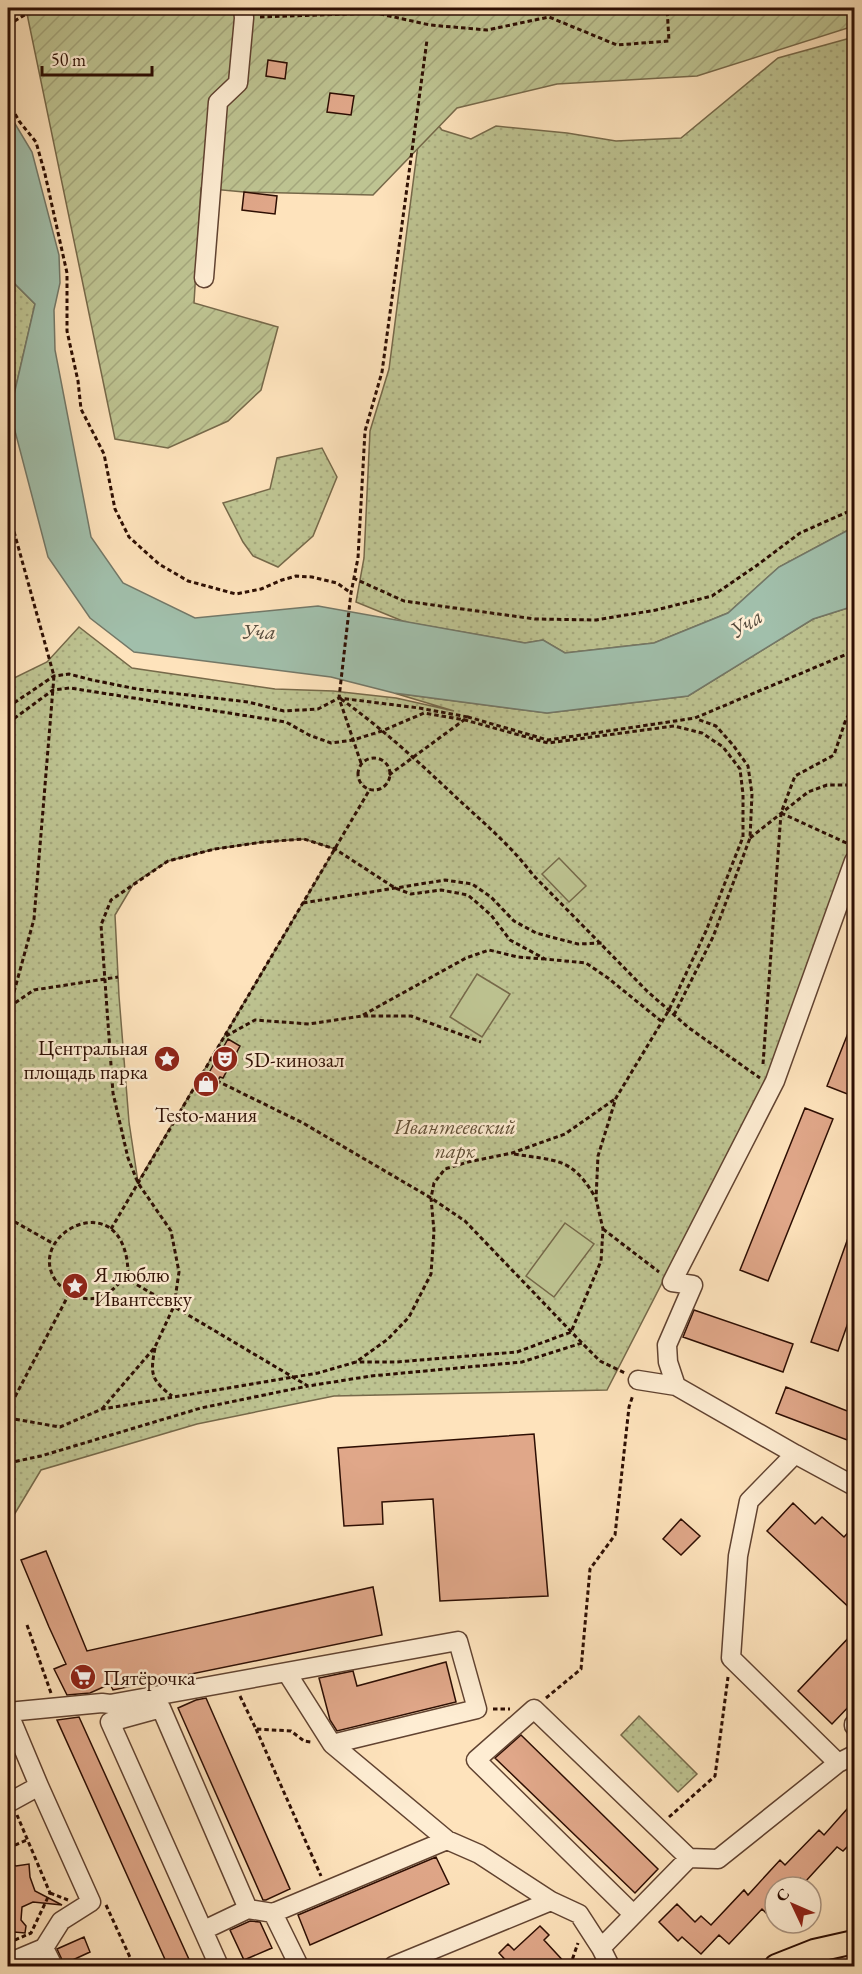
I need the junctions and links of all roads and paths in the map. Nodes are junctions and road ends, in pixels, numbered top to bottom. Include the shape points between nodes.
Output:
1 (36, 8) edge
2 (667, 8) edge
3 (243, 13) edge
4 (8, 25) edge
5 (427, 40) dead end
6 (8, 101) edge
7 (204, 278) dead end
8 (855, 509) edge
9 (8, 510) edge
10 (353, 578) junction
11 (351, 593) junction
12 (855, 651) edge
13 (54, 676) junction
14 (53, 690) junction
15 (339, 698) junction
16 (8, 707) edge
17 (855, 707) edge
18 (695, 718) junction
19 (466, 719) junction
20 (8, 723) edge
21 (382, 731) junction
22 (353, 740) junction
23 (414, 759) junction
24 (361, 763) junction
25 (390, 775) junction
26 (855, 785) edge
27 (370, 789) junction
28 (781, 813) junction
29 (750, 838) junction
30 (855, 846) edge
31 (335, 849) junction
32 (855, 861) edge
33 (395, 888) junction
34 (303, 904) junction
35 (602, 943) junction
36 (545, 959) junction
37 (118, 977) dead end
38 (104, 980) junction
39 (9, 1007) edge
40 (669, 1010) junction
41 (8, 1014) edge
42 (674, 1015) junction
43 (362, 1016) junction
44 (662, 1022) junction
45 (225, 1037) junction
46 (481, 1042) dead end
47 (203, 1074) junction
48 (769, 1080) junction
49 (616, 1098) junction
50 (512, 1153) junction
51 (138, 1183) junction
52 (431, 1198) junction
53 (596, 1199) junction
54 (8, 1218) edge
55 (111, 1229) junction
56 (603, 1229) junction
57 (54, 1244) junction
58 (124, 1277) junction
59 (672, 1282) junction
60 (69, 1294) junction
61 (174, 1306) junction
62 (571, 1332) junction
63 (582, 1343) junction
64 (155, 1347) junction
65 (356, 1362) junction
66 (292, 1377) junction
67 (638, 1380) junction
68 (308, 1386) junction
69 (676, 1386) junction
70 (174, 1397) junction
71 (102, 1409) junction
72 (8, 1410) edge
73 (8, 1418) edge
74 (795, 1454) junction
75 (8, 1463) edge
76 (855, 1486) edge
77 (27, 1625) dead end
78 (731, 1658) junction
79 (287, 1672) junction
80 (235, 1686) dead end
81 (57, 1709) junction
82 (477, 1709) junction
83 (534, 1709) junction
84 (8, 1712) edge
85 (256, 1729) junction
86 (332, 1744) junction
87 (855, 1755) edge
88 (837, 1763) junction
89 (39, 1786) junction
90 (8, 1803) edge
91 (659, 1830) junction
92 (447, 1840) junction
93 (8, 1848) edge
94 (689, 1858) junction
95 (327, 1890) junction
96 (102, 1898) dead end
97 (551, 1902) junction
98 (248, 1909) junction
99 (273, 1912) junction
100 (633, 1914) junction
101 (585, 1924) junction
102 (204, 1930) junction
103 (855, 1942) edge
104 (8, 1943) edge
105 (44, 1948) junction
106 (601, 1948) junction
107 (814, 1959) edge
108 (8, 1960) edge
109 (53, 1966) edge
110 (134, 1966) edge
111 (219, 1966) edge
112 (299, 1966) edge
113 (393, 1966) edge
114 (570, 1966) edge
115 (610, 1966) edge
116 (776, 1966) edge

1 - 4 path
2 - 3 path via 669,41 617,45 549,17 487,30 430,25 376,13
3 - 7 street via 238,83 218,102
5 - 10 path via 382,372 365,431 358,558
6 - 11 path via 36,142 45,174 67,273 67,331 81,409 104,454 115,509 129,537 159,564 188,581 236,594 296,576 337,583
8 - 10 path via 800,533 712,596 596,620 536,619 404,600
9 - 13 path
10 - 11 path
11 - 15 path
12 - 18 path
13 - 14 path
13 - 15 path via 69,674 284,711 318,709
13 - 16 path
14 - 20 path
14 - 22 path via 70,688 286,722 331,743
14 - 39 path via 34,919
15 - 19 path via 419,708
15 - 21 path
15 - 22 path
17 - 28 path via 846,719 834,755 795,776
18 - 19 path via 548,740
18 - 29 path via 716,726 748,766 752,794
19 - 21 path via 423,712
19 - 23 path
19 - 40 path via 548,743 674,726 702,733 723,747 740,769 743,837
21 - 22 path
21 - 23 path
22 - 24 path
23 - 25 path
23 - 35 path via 519,856
24 - 25 path via 370,758 380,759
24 - 27 path via 358,779
25 - 27 path via 381,788
26 - 28 path via 827,785 808,792
27 - 31 path
28 - 29 path
28 - 30 path
28 - 48 path
29 - 42 path via 713,937
31 - 33 path
31 - 34 path
31 - 38 path via 304,839 273,841 168,861 111,900 101,925
32 - 48 street
33 - 34 path
33 - 35 path via 445,880 472,884 492,897 513,921 536,933 578,944
33 - 36 path via 411,894 441,890 468,895 491,915 510,940
34 - 45 path
35 - 40 path
36 - 43 path via 489,950 466,958
36 - 44 path via 586,963
37 - 38 path
38 - 39 path via 34,990
38 - 51 path via 113,1092 128,1158
39 - 41 path
40 - 42 path
40 - 44 path
42 - 48 path
43 - 45 path via 309,1024 255,1020
43 - 46 path via 411,1016
44 - 49 path
45 - 47 path
47 - 51 path
47 - 52 path via 303,1123
48 - 59 street
49 - 50 path via 565,1134
49 - 53 path via 598,1156
50 - 52 path via 445,1169 434,1183
50 - 53 path via 564,1162 584,1178
51 - 55 path
51 - 61 path via 171,1232 179,1272
52 - 62 path via 465,1221
52 - 65 path via 431,1274 409,1317 388,1339
53 - 56 path
54 - 57 path
55 - 57 path via 96,1222 83,1223 64,1231
55 - 58 path via 126,1250 128,1271
56 - 59 path
56 - 62 path via 601,1261
57 - 60 path via 50,1263 55,1280
58 - 60 path via 113,1291 101,1297
58 - 61 path
59 - 69 street via 693,1284 667,1345
60 - 72 path
61 - 64 path
61 - 66 path
62 - 63 path
62 - 65 path via 517,1352
63 - 67 path via 600,1361
63 - 68 path via 522,1362
64 - 70 path via 151,1369 159,1386
64 - 71 path
65 - 66 path
66 - 68 path
66 - 70 path
67 - 69 street
67 - 83 path via 629,1407 615,1535 590,1569 581,1669
68 - 75 path via 201,1408
69 - 74 street
70 - 71 path
71 - 73 path via 60,1427
74 - 76 street
74 - 78 street via 749,1501 738,1556
77 - 81 path
78 - 88 street
78 - 91 path via 715,1776 670,1815
79 - 81 street via 110,1704
79 - 82 street via 459,1641
79 - 86 street
80 - 85 path
81 - 84 street
82 - 83 path
82 - 86 street
83 - 91 street
83 - 100 street via 476,1761
84 - 89 street
85 - 86 path via 291,1731 304,1741
85 - 95 path
86 - 92 street
87 - 88 street
88 - 94 street via 718,1858
89 - 90 street
89 - 105 street via 91,1902 61,1921
91 - 94 street
92 - 95 street
92 - 97 street via 479,1854
93 - 104 path via 27,1840 50,1893 31,1933
94 - 100 street
95 - 99 street
96 - 110 path
97 - 101 street via 579,1914
97 - 113 street
98 - 99 street
98 - 102 street
98 - 102 street via 161,1708 110,1722
99 - 112 street
100 - 106 street
101 - 106 street
101 - 114 path
102 - 111 street
103 - 107 main road
105 - 108 street
105 - 109 street
106 - 115 street
107 - 116 main road

